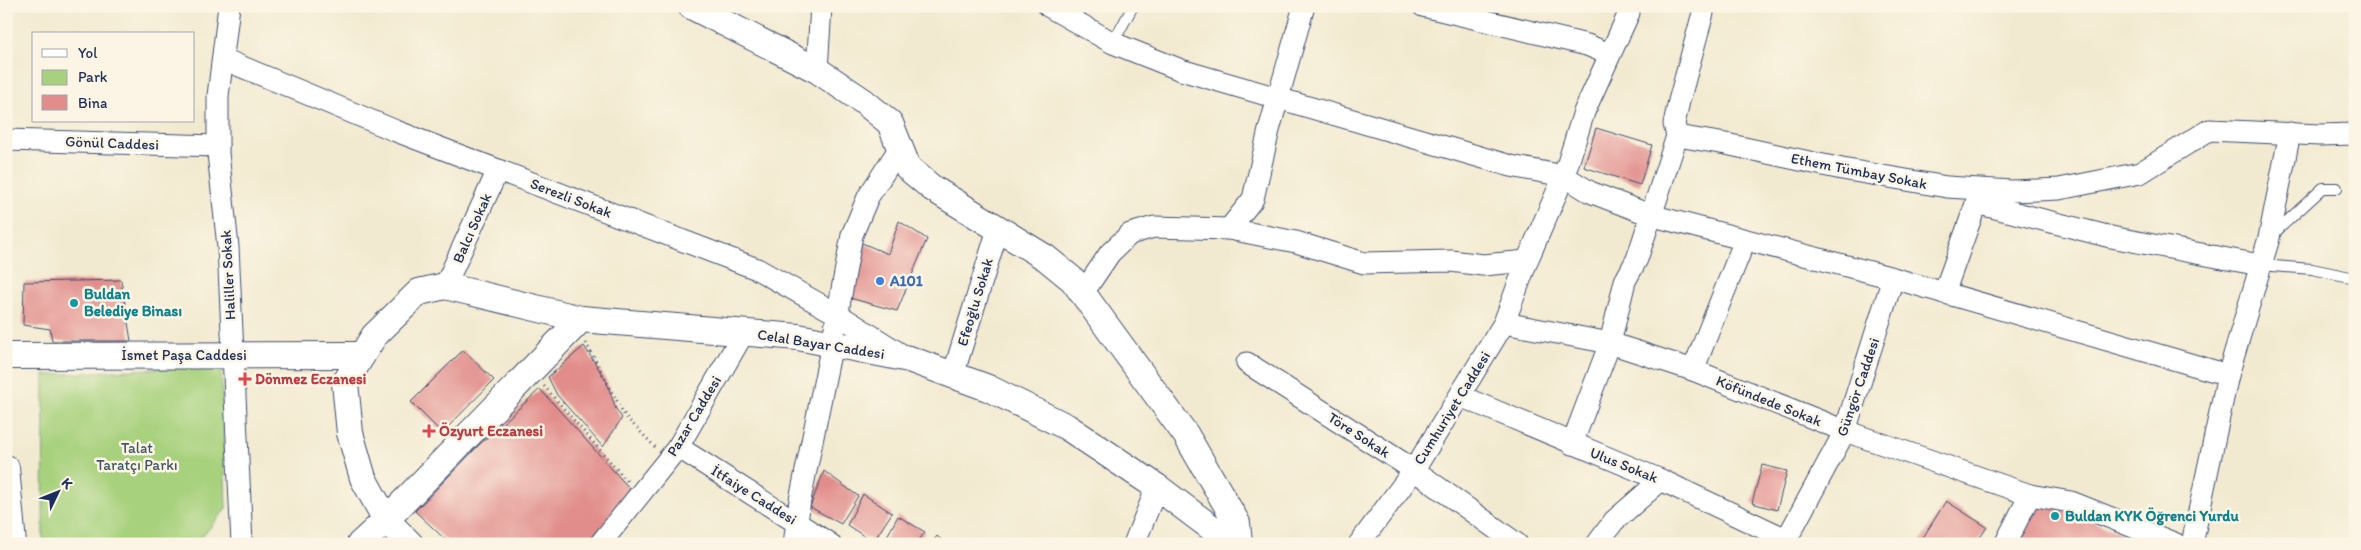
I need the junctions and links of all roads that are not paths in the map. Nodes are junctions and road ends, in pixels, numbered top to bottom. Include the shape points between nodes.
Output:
1 (228, 6) edge
2 (691, 6) edge
3 (821, 6) edge
4 (1048, 6) edge
5 (1133, 6) edge
6 (1304, 6) edge
7 (1423, 6) edge
8 (1629, 13) dead end
9 (1703, 13) dead end
10 (1113, 44) junction
11 (1609, 54) junction
12 (223, 59) junction
13 (818, 70) junction
14 (1278, 98) junction
15 (2290, 133) junction
16 (2355, 134) edge
17 (1677, 136) junction
18 (6, 140) edge
19 (218, 146) junction
20 (899, 149) junction
21 (498, 170) junction
22 (1564, 176) junction
23 (2337, 188) dead end
24 (1978, 196) junction
25 (1650, 215) junction
26 (998, 229) junction
27 (1229, 229) junction
28 (2269, 238) junction
29 (1745, 240) junction
30 (1526, 261) junction
31 (2260, 265) junction
32 (1893, 278) junction
33 (2355, 278) edge
34 (445, 286) junction
35 (1082, 293) junction
36 (1944, 293) junction
37 (837, 314) junction
38 (1504, 323) junction
39 (576, 324) junction
40 (744, 332) junction
41 (1610, 343) junction
42 (832, 344) junction
43 (232, 355) junction
44 (362, 355) junction
45 (6, 356) edge
46 (909, 359) junction
47 (1247, 363) dead end
48 (1693, 370) junction
49 (953, 375) junction
50 (2228, 375) junction
51 (1460, 396) junction
52 (1845, 431) junction
53 (1572, 444) junction
54 (674, 453) junction
55 (6, 468) edge
56 (1414, 470) junction
57 (1661, 480) junction
58 (1158, 487) junction
59 (2030, 495) junction
60 (386, 520) junction
61 (797, 522) junction
62 (1785, 542) edge
63 (14, 544) edge
64 (242, 544) edge
65 (360, 544) edge
66 (410, 544) edge
67 (600, 544) edge
68 (794, 544) edge
69 (830, 544) edge
70 (1134, 544) edge
71 (1232, 544) edge
72 (1240, 544) edge
73 (1359, 544) edge
74 (1517, 544) edge
75 (1597, 544) edge
76 (2005, 544) edge
77 (2176, 544) edge
78 (2192, 544) edge

1 - 12 street, Haliller Sokak
2 - 13 street
3 - 13 street
4 - 10 street
5 - 10 lane
6 - 14 street
7 - 11 street via 1587,45
8 - 11 street, Cumhuriyet Caddesi
9 - 17 street via 1674,124
10 - 14 street via 1181,70
11 - 22 street, Cumhuriyet Caddesi via 1584,112
12 - 19 street, Haliller Sokak via 218,96
12 - 21 street, Serezli Sokak
13 - 20 street via 890,123
14 - 22 street via 1511,166
14 - 27 street via 1253,199
15 - 16 street, Ethem Tümbay Sokak
15 - 24 street, Ethem Tümbay Sokak via 2209,130 2140,173 2059,189
15 - 28 street
17 - 24 street, Ethem Tümbay Sokak via 1947,187
17 - 25 street
18 - 19 street, Gönül Caddesi
19 - 43 street, Haliller Sokak via 228,247
20 - 26 street via 908,168 932,188
20 - 37 street via 868,197 852,235
21 - 34 street, Balcı Sokak
21 - 37 street, Serezli Sokak via 757,269
22 - 25 street via 1590,192
22 - 30 street, Cumhuriyet Caddesi
23 - 28 lane via 2323,188
24 - 31 street via 2111,236
24 - 36 street
25 - 29 street
25 - 41 street via 1637,259 1625,281
26 - 35 street via 1046,258 1073,280
26 - 49 street, Efeoğlu Sokak
27 - 30 street via 1296,242 1364,263 1451,260 1483,265
27 - 35 street via 1154,227 1130,234 1110,253
28 - 31 street
29 - 32 street
29 - 48 street
30 - 38 street, Cumhuriyet Caddesi
31 - 33 lane via 2312,269
31 - 50 street
32 - 36 street
32 - 52 street, Güngör Caddesi
34 - 39 street, Celal Bayar Caddesi
34 - 44 street, Celal Bayar Caddesi via 419,292 374,336
35 - 72 street via 1191,444 1237,523
36 - 50 street
37 - 42 street
37 - 46 street, Serezli Sokak
38 - 41 street, Köfündede Sokak
38 - 51 street, Cumhuriyet Caddesi
39 - 40 street, Celal Bayar Caddesi
39 - 60 street
40 - 42 street, Celal Bayar Caddesi
40 - 54 street, Pazar Caddesi
41 - 48 street, Köfündede Sokak
41 - 53 street
42 - 46 street, Celal Bayar Caddesi
42 - 61 street
43 - 44 street, İsmet Paşa Caddesi
43 - 45 street, İsmet Paşa Caddesi
43 - 64 street, Haliller Sokak
44 - 60 street, Celal Bayar Caddesi via 345,383 350,433 363,478
46 - 49 street, Celal Bayar Caddesi
47 - 56 street, Töre Sokak
48 - 52 street, Köfündede Sokak
49 - 58 street, Celal Bayar Caddesi via 988,388 1067,427
50 - 78 street
51 - 53 street, Ulus Sokak
51 - 56 street, Cumhuriyet Caddesi
52 - 59 street, Köfündede Sokak
52 - 62 street, Güngör Caddesi
53 - 57 street, Ulus Sokak
54 - 61 street, İtfaiye Caddesi
54 - 67 street, Pazar Caddesi
55 - 63 street
56 - 73 street, Cumhuriyet Caddesi
56 - 74 street, Töre Sokak
57 - 62 street, Ulus Sokak
57 - 75 street via 1614,521
58 - 70 street
58 - 71 street, Celal Bayar Caddesi
59 - 76 street
59 - 77 street, Köfündede Sokak via 2071,502
60 - 65 street
60 - 66 street, Celal Bayar Caddesi
61 - 68 street
61 - 69 street, İtfaiye Caddesi

